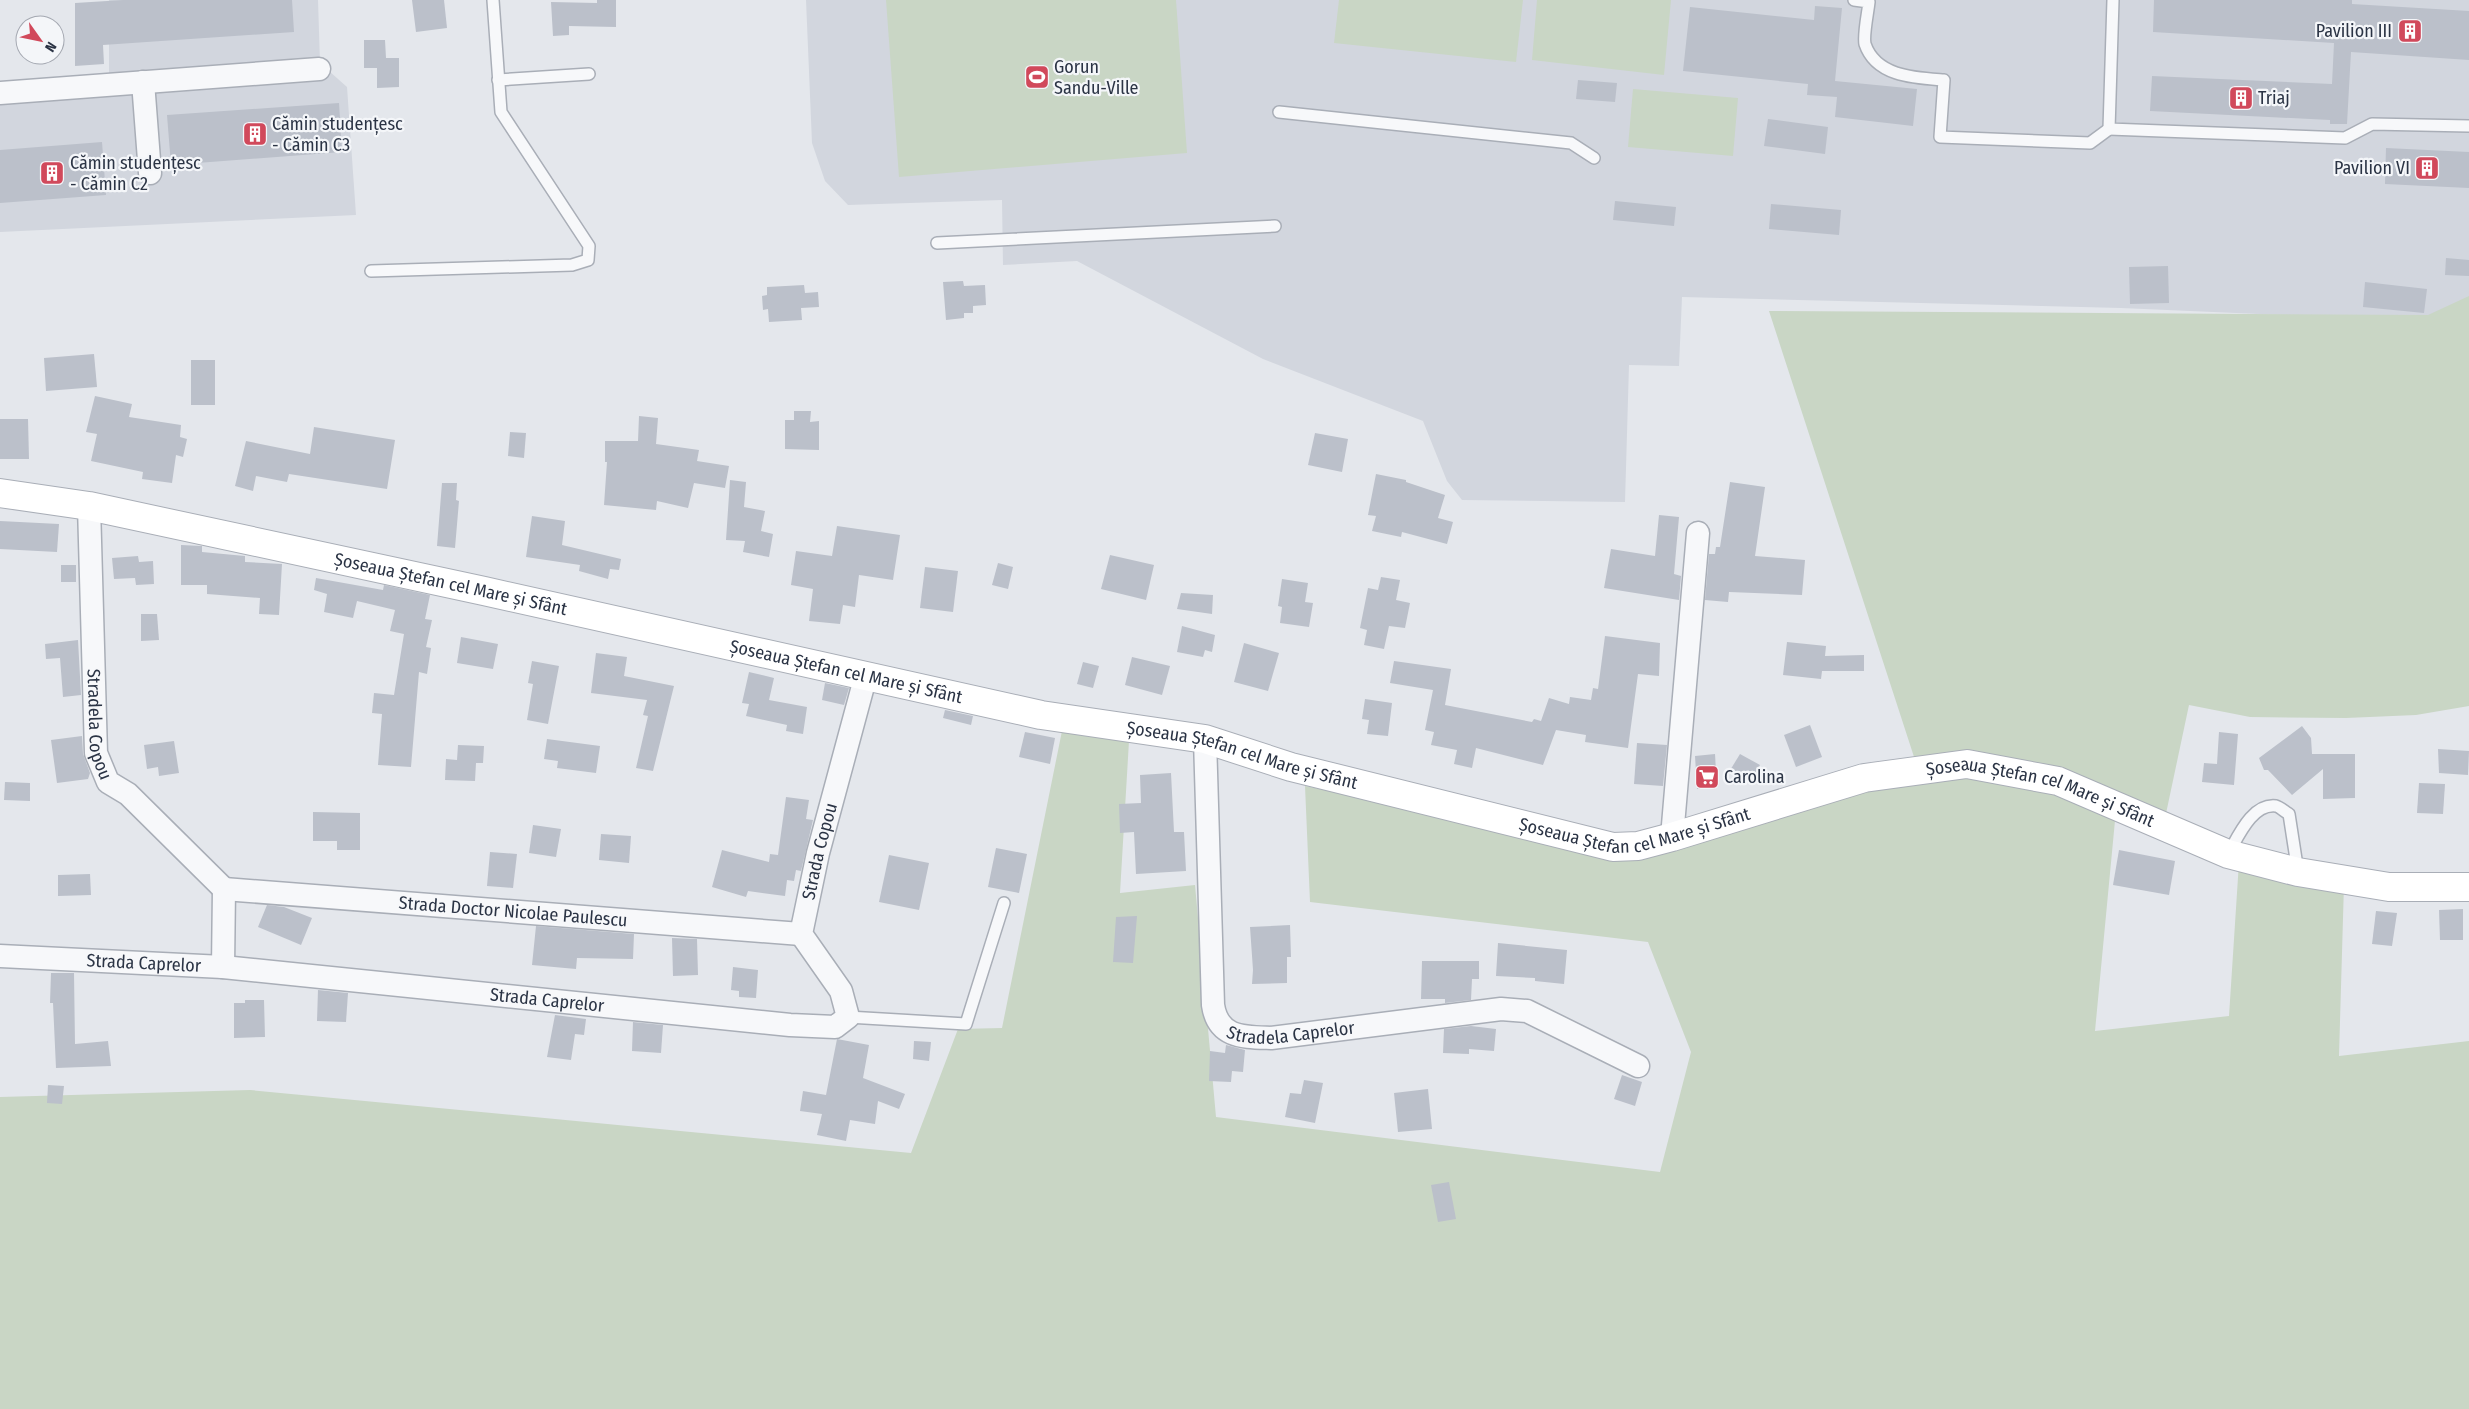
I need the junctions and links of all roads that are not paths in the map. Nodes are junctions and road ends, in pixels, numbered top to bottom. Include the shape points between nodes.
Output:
1 (493, 0) edge
2 (1854, 0) edge
3 (2113, 0) edge
4 (1869, 1) edge
5 (319, 69) dead end
6 (589, 74) dead end
7 (498, 80) junction
8 (143, 82) junction
9 (0, 93) edge
10 (1279, 112) dead end
11 (2469, 126) edge
12 (2109, 128) junction
13 (1594, 158) dead end
14 (150, 173) dead end
15 (1275, 226) dead end
16 (937, 243) dead end
17 (371, 271) dead end
18 (0, 493) edge
19 (89, 506) junction
20 (1698, 533) dead end
21 (866, 674) junction
22 (1205, 739) junction
23 (1672, 837) junction
24 (2228, 854) junction
25 (2298, 872) junction
26 (2469, 887) edge
27 (224, 889) junction
28 (1004, 903) dead end
29 (801, 934) junction
30 (0, 956) edge
31 (223, 967) junction
32 (848, 1017) junction
33 (1638, 1066) dead end

1 - 7 lane
2 - 4 lane
3 - 12 lane
4 - 12 lane via 1865,43 1874,59 1897,74 1910,78 1944,80 1940,137 2090,143
5 - 8 street
6 - 7 lane
7 - 17 lane via 500,112 589,246 588,260 572,265
8 - 9 street
8 - 14 street
10 - 13 lane via 1571,143
11 - 12 lane via 2372,124 2345,138
15 - 16 lane
18 - 19 street, Șoseaua Ștefan cel Mare și Sfânt
19 - 21 street, Șoseaua Ștefan cel Mare și Sfânt
19 - 27 street, Stradela Copou via 96,753 108,782 128,794
20 - 23 street
21 - 22 street, Șoseaua Ștefan cel Mare și Sfânt via 1041,715
21 - 29 street, Strada Copou via 818,853
22 - 23 street, Șoseaua Ștefan cel Mare și Sfânt via 1291,767 1613,847 1638,846
22 - 33 street, Stradela Caprelor via 1213,1005 1214,1014 1225,1029 1234,1034 1270,1038 1501,1009 1527,1011
23 - 24 street, Șoseaua Ștefan cel Mare și Sfânt via 1864,778 1967,764 2058,782
24 - 25 street, Șoseaua Ștefan cel Mare și Sfânt
24 - 25 lane via 2248,821 2262,808 2276,806 2289,814
25 - 26 street, Șoseaua Ștefan cel Mare și Sfânt via 2389,887
27 - 29 street, Strada Doctor Nicolae Paulescu
27 - 31 street
28 - 32 lane, Strada Caprelor via 966,1024
29 - 32 street via 841,991
30 - 31 street, Strada Caprelor
31 - 32 street, Strada Caprelor via 790,1025 835,1027

